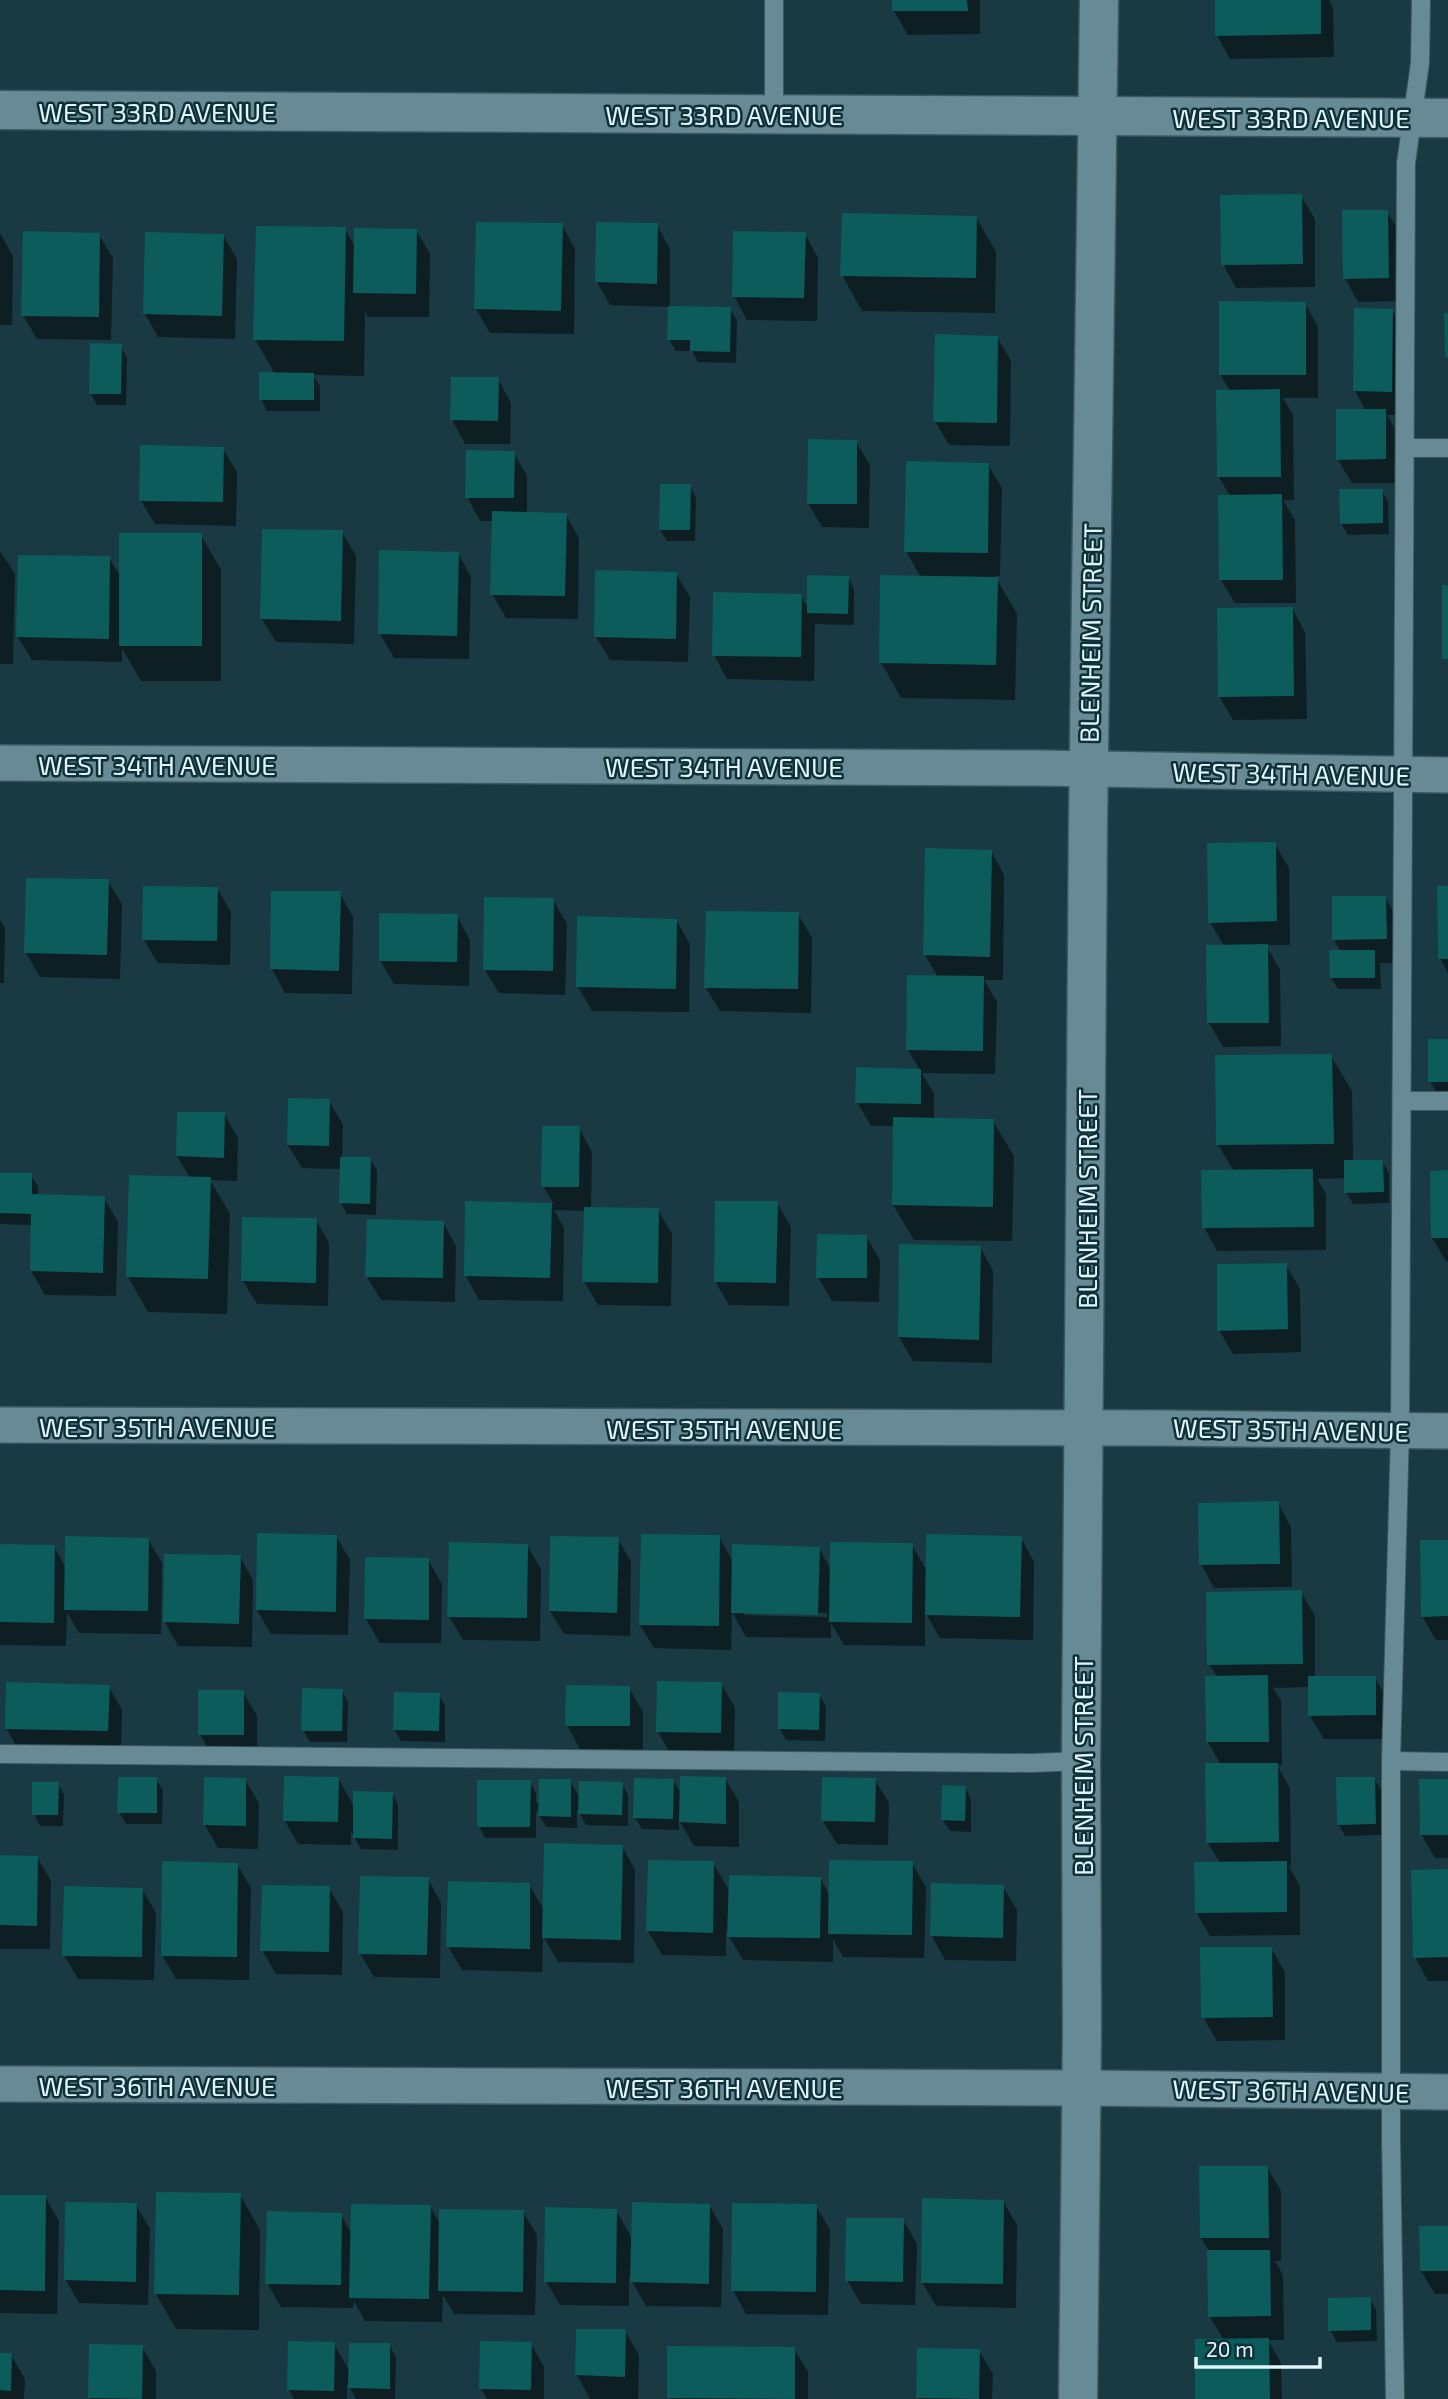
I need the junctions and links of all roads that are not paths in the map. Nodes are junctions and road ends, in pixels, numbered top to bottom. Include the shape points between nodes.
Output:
1 (774, 0) edge
2 (1099, 0) edge
3 (1421, 0) edge
4 (0, 110) edge
5 (774, 114) junction
6 (1098, 116) junction
7 (1430, 118) edge
8 (1405, 448) junction
9 (1448, 448) edge
10 (0, 763) edge
11 (1088, 769) junction
12 (1404, 775) junction
13 (1448, 775) edge
14 (1402, 1101) junction
15 (1448, 1101) edge
16 (0, 1425) edge
17 (1084, 1429) junction
18 (1400, 1431) junction
19 (1448, 1431) edge
20 (0, 1754) edge
21 (1081, 1760) junction
22 (1391, 1761) junction
23 (1448, 1762) edge
24 (0, 2084) edge
25 (1081, 2088) junction
26 (1391, 2092) junction
27 (1448, 2092) edge
28 (1078, 2399) edge
29 (1395, 2399) edge

1 - 5 lane
2 - 6 street, BLENHEIM STREET
3 - 7 lane via 1420,63
4 - 5 street, WEST 33RD AVENUE
5 - 6 street, WEST 33RD AVENUE
6 - 7 street, WEST 33RD AVENUE
6 - 11 street, BLENHEIM STREET
7 - 8 lane via 1406,163
8 - 9 lane
8 - 12 lane
10 - 11 street, WEST 34TH AVENUE
11 - 12 street, WEST 34TH AVENUE
11 - 17 street, BLENHEIM STREET
12 - 13 street, WEST 34TH AVENUE
12 - 14 lane
14 - 15 lane
14 - 18 lane
16 - 17 street, WEST 35TH AVENUE
17 - 18 street, WEST 35TH AVENUE
17 - 21 street, BLENHEIM STREET
18 - 19 street, WEST 35TH AVENUE
18 - 22 lane
20 - 21 lane
21 - 25 street, BLENHEIM STREET
22 - 23 lane
22 - 26 lane
24 - 25 street, WEST 36TH AVENUE
25 - 26 street, WEST 36TH AVENUE
25 - 28 street, BLENHEIM STREET
26 - 27 street, WEST 36TH AVENUE
26 - 29 lane

